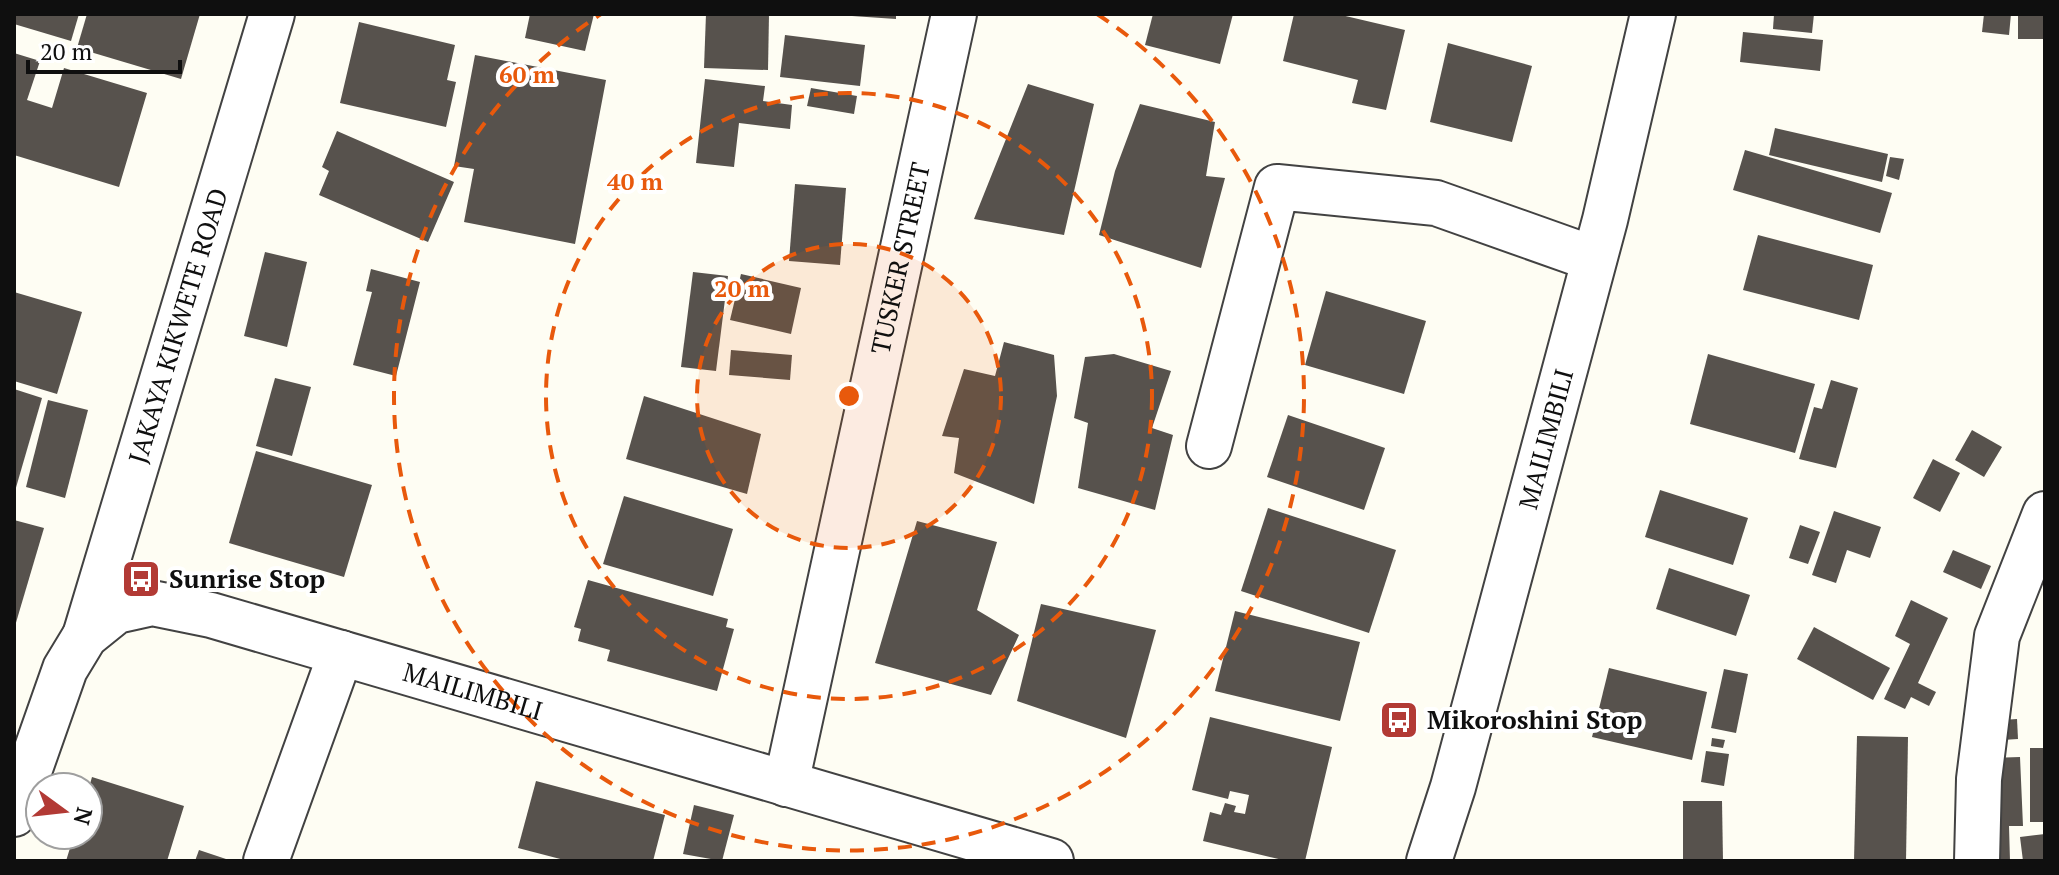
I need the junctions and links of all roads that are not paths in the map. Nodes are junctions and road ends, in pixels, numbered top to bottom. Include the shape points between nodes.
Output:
1 (272, 14) edge
2 (954, 14) edge
3 (1653, 14) edge
4 (1594, 259) junction
5 (1209, 446) dead end
6 (2045, 514) edge
7 (85, 636) junction
8 (341, 653) junction
9 (786, 784) junction
10 (14, 814) edge
11 (266, 861) edge
12 (1051, 861) edge
13 (1429, 861) edge
14 (1977, 861) edge

1 - 7 street, JAKAYA KIKWETE ROAD
2 - 9 street, TUSKER STREET
3 - 4 street, MAILIMBILI
4 - 5 street via 1436,203 1277,187
4 - 13 street, MAILIMBILI
6 - 14 street via 1997,636 1979,779
7 - 8 street, MAILIMBILI via 116,611 152,603
7 - 10 street, MAILIMBILI via 65,669
8 - 9 street, MAILIMBILI
8 - 11 street
9 - 12 street, MAILIMBILI

